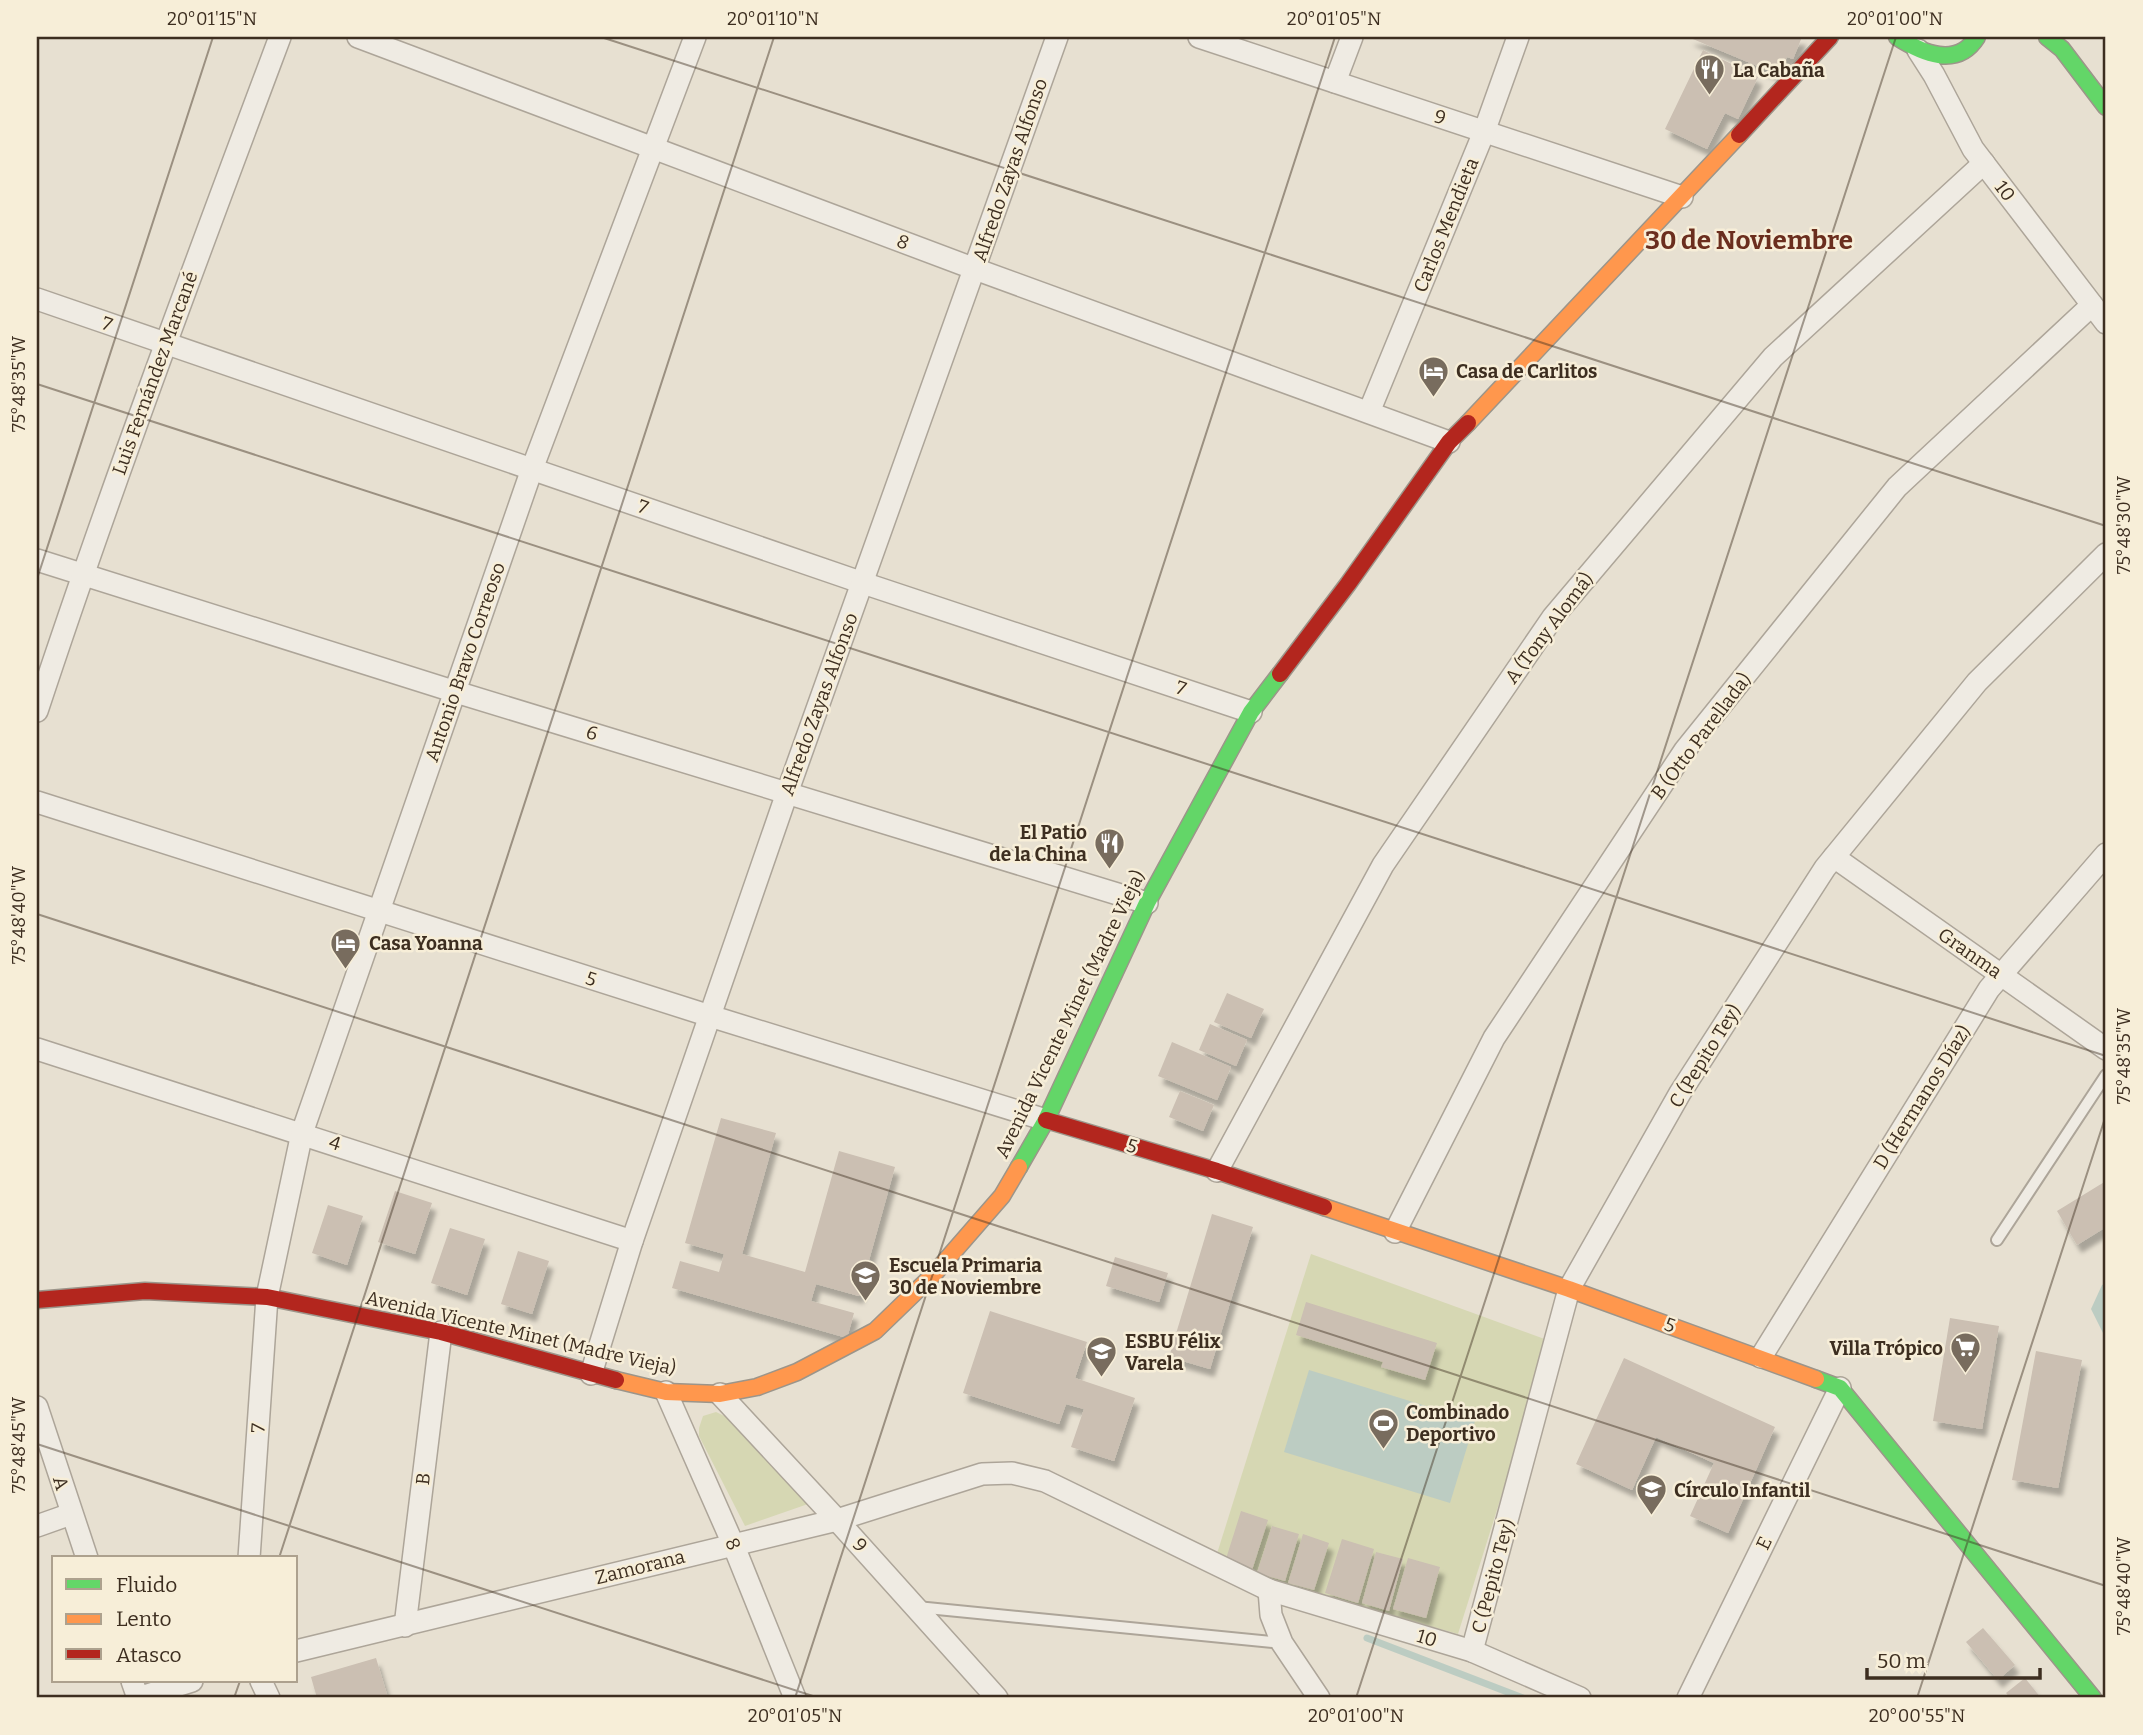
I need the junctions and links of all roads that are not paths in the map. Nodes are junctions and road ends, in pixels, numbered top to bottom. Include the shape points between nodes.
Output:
1 (280, 37) edge
2 (358, 37) edge
3 (695, 37) edge
4 (1057, 37) edge
5 (1199, 37) edge
6 (1352, 37) edge
7 (1518, 37) edge
8 (1830, 37) edge
9 (1897, 37) edge
10 (1996, 37) edge
11 (1976, 40) edge
12 (2055, 41) edge
13 (1912, 43) edge
14 (1335, 82) junction
15 (2106, 107) edge
16 (1484, 132) junction
17 (652, 148) junction
18 (1984, 163) junction
19 (1682, 197) junction
20 (975, 269) junction
21 (37, 299) edge
22 (2092, 305) junction
23 (2106, 323) edge
24 (164, 344) junction
25 (1369, 412) junction
26 (1449, 442) junction
27 (532, 469) junction
28 (2106, 554) edge
29 (37, 560) edge
30 (82, 575) junction
31 (863, 583) junction
32 (456, 692) junction
33 (37, 711) edge
34 (1251, 712) junction
35 (787, 793) junction
36 (37, 802) edge
37 (2106, 854) edge
38 (1834, 857) junction
39 (1147, 903) junction
40 (377, 911) junction
41 (2002, 975) junction
42 (710, 1016) junction
43 (37, 1049) edge
44 (2106, 1049) edge
45 (2106, 1075) edge
46 (1046, 1120) junction
47 (302, 1133) junction
48 (1217, 1171) junction
49 (1395, 1232) junction
50 (1997, 1240) dead end
51 (632, 1241) junction
52 (1569, 1289) junction
53 (267, 1297) junction
54 (37, 1300) edge
55 (441, 1332) junction
56 (1761, 1357) junction
57 (591, 1374) junction
58 (1840, 1388) junction
59 (666, 1392) junction
60 (720, 1394) junction
61 (37, 1407) edge
62 (982, 1474) joint
63 (71, 1514) junction
64 (837, 1520) junction
65 (37, 1525) edge
66 (733, 1544) junction
67 (86, 1556) edge
68 (249, 1556) edge
69 (1269, 1590) junction
70 (914, 1607) junction
71 (405, 1626) junction
72 (1282, 1643) junction
73 (298, 1651) edge
74 (1472, 1651) junction
75 (189, 1682) edge
76 (261, 1682) edge
77 (138, 1698) edge
78 (269, 1698) edge
79 (795, 1698) edge
80 (997, 1698) edge
81 (1319, 1698) edge
82 (1580, 1698) edge
83 (1688, 1698) edge
84 (2093, 1698) edge

1 - 24 street, Luis Fernández Marcané
2 - 17 street, 8
3 - 17 street, Antonio Bravo Correoso
4 - 20 street, Alfredo Zayas Alfonso
5 - 14 street, 9
6 - 14 street
7 - 16 street, Carlos Mendieta
8 - 19 main road, Avenida Vicente Minet (Madre Vieja)
9 - 13 main road, 10
10 - 11 main road, 10
11 - 13 main road, 10 via 1957,55 1937,57
12 - 15 main road
13 - 18 street, 10
14 - 16 street, 9
16 - 19 street, 9
16 - 25 street, Carlos Mendieta
17 - 20 street, 8
17 - 27 street, Antonio Bravo Correoso
18 - 22 street, 10
18 - 48 street, A (Tony Alomá) via 1773,357 1553,617 1383,864
19 - 26 main road, Avenida Vicente Minet (Madre Vieja)
20 - 25 street, 8
20 - 31 street, Alfredo Zayas Alfonso
21 - 24 street, 7
22 - 23 street, 10
22 - 49 street, B (Otto Parellada) via 1897,488 1685,750 1494,1038
24 - 27 street, 7
24 - 30 street, Luis Fernández Marcané
25 - 26 street, 8
26 - 34 main road, Avenida Vicente Minet (Madre Vieja)
27 - 31 street, 7
27 - 32 street, Antonio Bravo Correoso
28 - 38 street, C (Pepito Tey) via 1977,682
29 - 30 street, 6
30 - 32 street, 6
30 - 33 street, Luis Fernández Marcané
31 - 34 street, 7
31 - 35 street, Alfredo Zayas Alfonso
32 - 35 street, 6
32 - 40 street, Antonio Bravo Correoso
34 - 39 main road, Avenida Vicente Minet (Madre Vieja)
35 - 39 street, 6
35 - 42 street, Alfredo Zayas Alfonso
36 - 40 street, 5
37 - 41 street, D (Hermanos Díaz)
38 - 41 street, Granma
38 - 52 street, C (Pepito Tey) via 1680,1093
39 - 46 main road, Avenida Vicente Minet (Madre Vieja)
40 - 42 street, 5
40 - 47 street, Antonio Bravo Correoso
41 - 44 street, Granma
41 - 56 street, D (Hermanos Díaz) via 1989,989
42 - 46 street, 5
42 - 51 street, Alfredo Zayas Alfonso
43 - 47 street, 4
45 - 50 lane
46 - 48 main road, 5
46 - 60 main road, Avenida Vicente Minet (Madre Vieja) via 1002,1196 934,1275 875,1331 797,1372
47 - 51 street, 4
47 - 53 street, Antonio Bravo Correoso
48 - 49 main road, 5
49 - 52 main road, 5
51 - 57 street, Alfredo Zayas Alfonso
52 - 56 main road, 5
52 - 74 street, C (Pepito Tey)
53 - 54 main road, Avenida Vicente Minet (Madre Vieja) via 145,1291
53 - 55 main road, Avenida Vicente Minet (Madre Vieja)
53 - 68 street, 7
55 - 57 main road, Avenida Vicente Minet (Madre Vieja)
55 - 71 street, B
56 - 58 main road, 5
57 - 59 main road, Avenida Vicente Minet (Madre Vieja)
58 - 83 street, E
58 - 84 main road, 5
59 - 60 main road, Avenida Vicente Minet (Madre Vieja)
59 - 66 street, 8
60 - 64 street, 9
61 - 63 street, A
62 - 64 street, Zamorana
62 - 69 street, 10 via 1012,1473 1045,1481
63 - 65 street
63 - 67 street, A
64 - 66 street, Zamorana
64 - 70 street, 9
66 - 71 street, Zamorana
66 - 79 street, 8
69 - 72 street via 1271,1615
69 - 74 street, 10
70 - 72 lane
70 - 80 street, 9
71 - 73 street, Zamorana
72 - 81 street
74 - 82 street, 10
75 - 77 street
76 - 78 street

